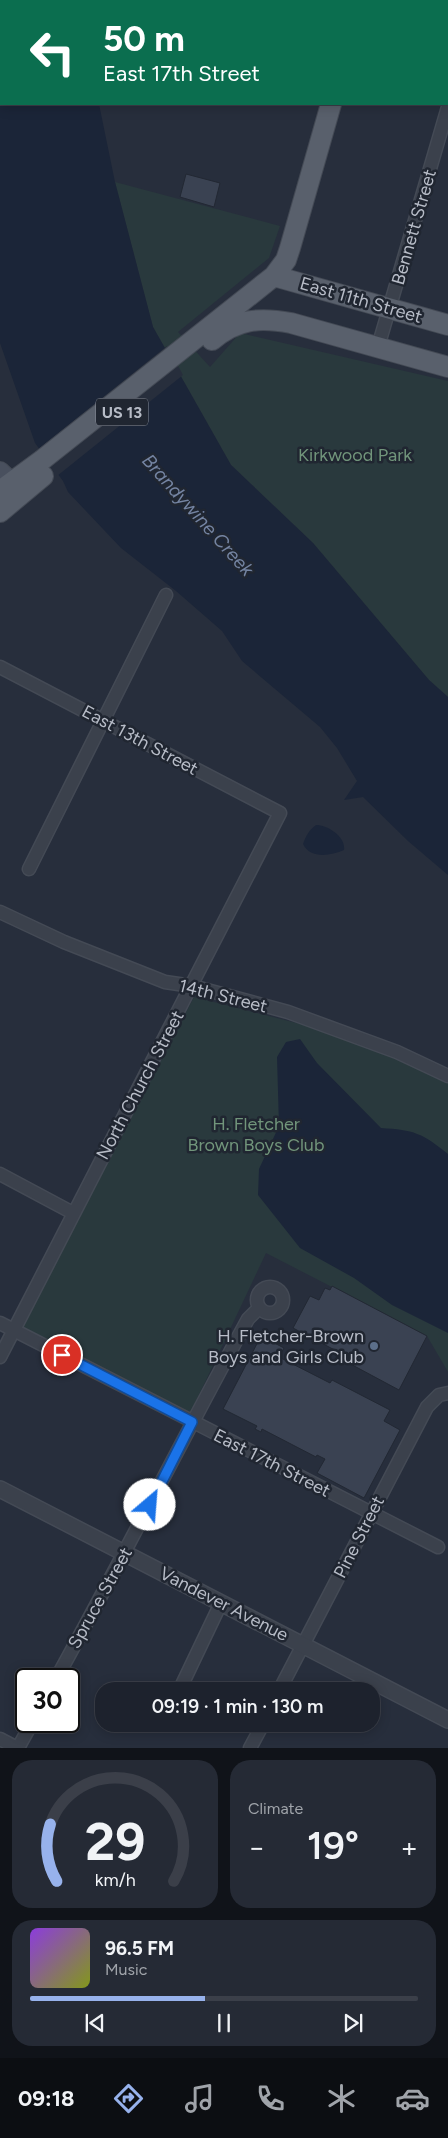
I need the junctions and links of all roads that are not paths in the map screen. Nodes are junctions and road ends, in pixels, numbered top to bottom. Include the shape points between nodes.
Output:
1 (331, 105) edge
2 (448, 107) edge
3 (274, 276) junction
4 (390, 309) junction
5 (448, 325) edge
6 (378, 347) junction
7 (190, 350) junction
8 (448, 366) edge
9 (9, 484) edge
10 (0, 512) edge
11 (166, 595) dead end
12 (0, 667) edge
13 (103, 720) junction
14 (280, 813) joint
15 (29, 868) dead end
16 (0, 912) edge
17 (192, 986) junction
18 (448, 1076) edge
19 (0, 1174) edge
20 (73, 1213) junction
21 (259, 1308) dead end
22 (0, 1323) edge
23 (14, 1330) junction
24 (0, 1357) edge
25 (448, 1393) edge
26 (192, 1422) junction
27 (0, 1488) edge
28 (370, 1514) junction
29 (438, 1547) dead end
30 (125, 1554) junction
31 (222, 1603) junction
32 (303, 1645) junction
33 (62, 1668) edge
34 (183, 1682) edge
35 (284, 1682) edge
36 (448, 1720) edge
37 (258, 1732) edge
38 (26, 1733) edge
39 (0, 1739) edge
40 (18, 1748) edge
41 (250, 1748) edge

1 - 3 main road, US 13 via 290,248
2 - 4 street, Bennett Street
3 - 4 main road, East 11th Street
3 - 7 main road, US 13
4 - 5 main road, East 11th Street
4 - 6 street, Bennett Street
6 - 7 main road, US 13 via 291,323 252,320 239,323
6 - 8 main road, US 13
7 - 9 main road, US 13 via 46,465
9 - 10 main road, US 13
11 - 13 street
12 - 13 street, East 13th Street
13 - 14 street, East 13th Street
13 - 15 street
14 - 17 street, North Church Street
16 - 17 street, 14th Street via 164,982
17 - 18 street, 14th Street via 288,1012 398,1052
17 - 20 street, North Church Street
19 - 20 street
20 - 23 street, North Church Street
21 - 26 street, Spruce Street via 248,1319
22 - 23 street, East 17th Street
23 - 24 street, North Church Street
23 - 26 street, East 17th Street
25 - 28 street, Pine Street via 439,1395 427,1407
26 - 28 street, East 17th Street
26 - 30 street, Spruce Street
27 - 30 street, Vandever Avenue
28 - 29 street, East 17th Street
28 - 32 street, Pine Street
30 - 31 street, Vandever Avenue
30 - 33 street, Spruce Street
31 - 32 street, Vandever Avenue
31 - 34 street
32 - 35 street, Pine Street
32 - 36 street, Vandever Avenue
37 - 41 street
38 - 40 street
39 - 40 street

